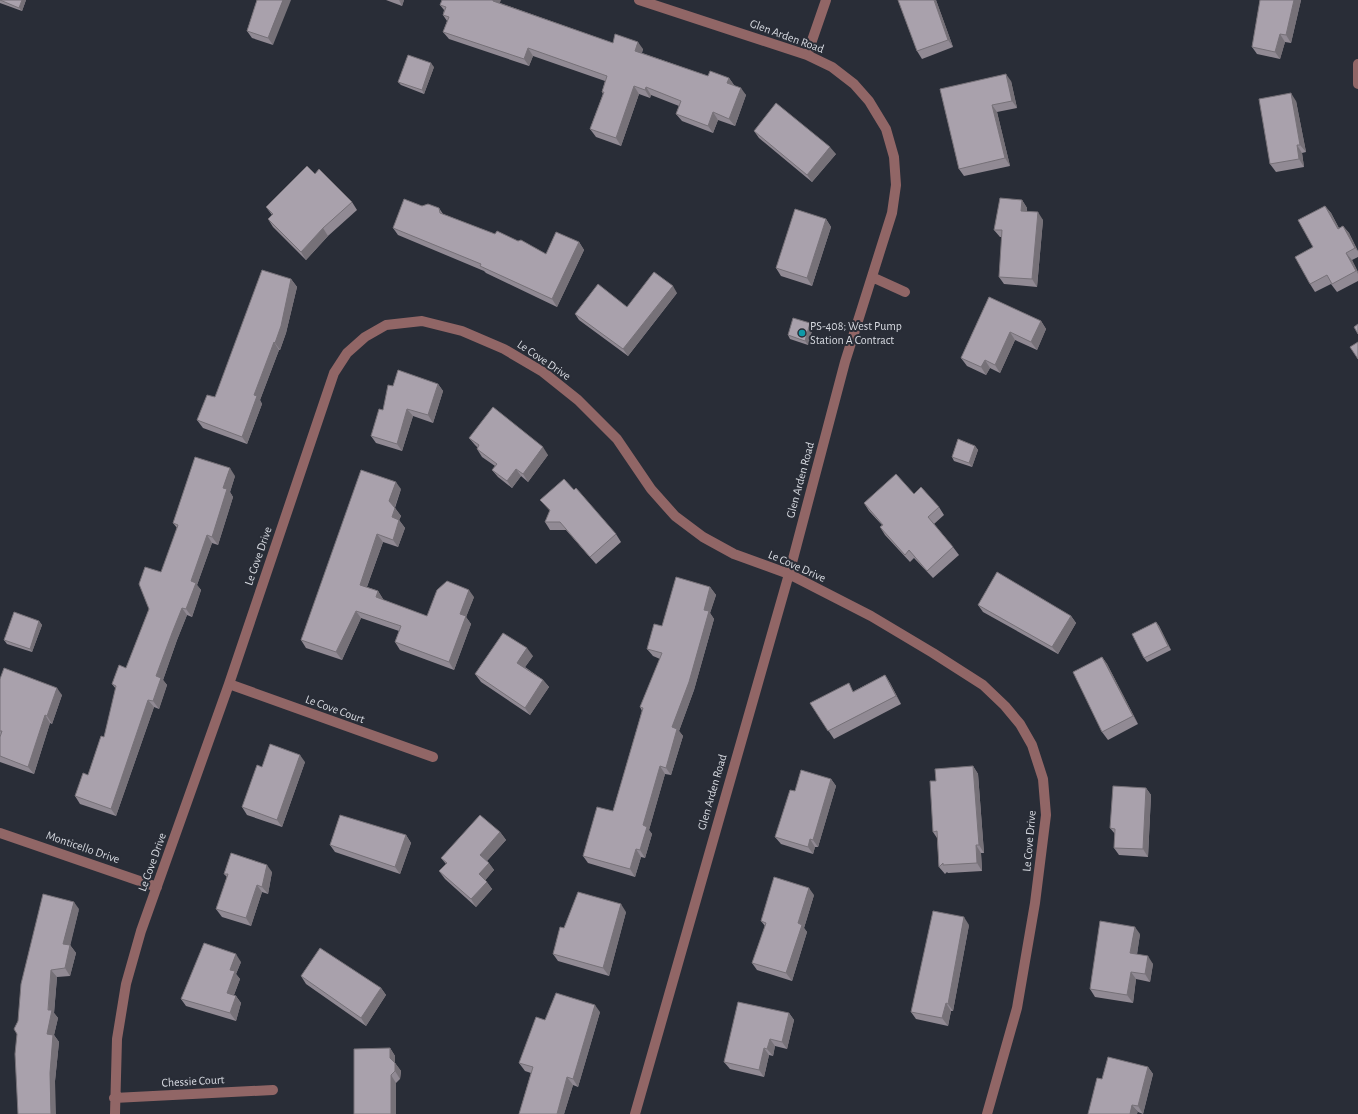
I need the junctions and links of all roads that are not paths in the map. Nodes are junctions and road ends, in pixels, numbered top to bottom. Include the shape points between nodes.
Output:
1 (639, 0) edge
2 (826, 0) edge
3 (807, 55) junction
4 (1358, 64) edge
5 (1358, 84) edge
6 (872, 277) junction
7 (904, 292) dead end
8 (788, 574) junction
9 (229, 684) junction
10 (433, 757) dead end
11 (0, 832) edge
12 (157, 887) junction
13 (273, 1090) dead end
14 (114, 1098) junction
15 (115, 1114) edge
16 (635, 1114) edge
17 (987, 1114) edge

1 - 3 street, Glen Arden Road
2 - 3 street
3 - 6 street, Glen Arden Road via 832,67 854,84 869,101 886,129 894,157 896,185 892,213
4 - 5 street
6 - 7 street
6 - 8 street, Glen Arden Road via 845,362
8 - 9 street, Le Cove Drive via 734,554 703,537 675,516 651,490 617,439 578,400 543,372 504,349 462,331 422,322 386,325 364,337 347,353 334,373
8 - 16 street, Glen Arden Road
8 - 17 street, Le Cove Drive via 871,616 983,685 1020,724 1032,745 1043,779 1046,815 1017,1008
9 - 10 street, Le Cove Court
9 - 12 street, Le Cove Drive
11 - 12 street, Monticello Drive
12 - 14 street, Le Cove Drive via 126,984 117,1039
13 - 14 street, Chessie Court
14 - 15 street, Le Cove Drive

